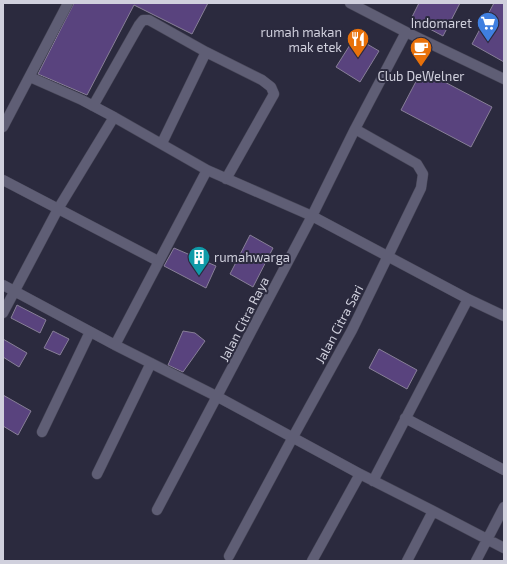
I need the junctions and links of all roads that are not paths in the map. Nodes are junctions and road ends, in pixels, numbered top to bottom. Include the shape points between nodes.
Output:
1 (68, 3) edge
2 (350, 3) edge
3 (406, 32) junction
4 (206, 52) junction
5 (30, 77) junction
6 (504, 79) edge
7 (93, 106) junction
8 (114, 117) junction
9 (3, 127) edge
10 (355, 129) junction
11 (162, 143) junction
12 (207, 170) junction
13 (226, 179) junction
14 (3, 180) edge
15 (58, 209) junction
16 (312, 216) junction
17 (388, 256) junction
18 (158, 261) junction
19 (3, 285) edge
20 (15, 291) junction
21 (468, 299) junction
22 (3, 312) edge
23 (503, 314) edge
24 (90, 332) junction
25 (115, 345) junction
26 (151, 363) junction
27 (218, 397) junction
28 (405, 418) junction
29 (42, 432) dead end
30 (293, 437) junction
31 (504, 470) edge
32 (97, 474) dead end
33 (360, 474) junction
34 (373, 481) junction
35 (504, 507) edge
36 (157, 510) dead end
37 (434, 511) junction
38 (487, 539) junction
39 (504, 548) edge
40 (229, 556) dead end
41 (312, 561) edge
42 (407, 561) edge
43 (476, 561) edge

1 - 5 street
2 - 3 street
3 - 6 street
3 - 10 street, Jalan Citra Raya
4 - 7 street via 149,20 143,20
4 - 11 street
4 - 13 street via 262,80 271,87 274,94
5 - 7 street
5 - 9 street
7 - 8 street
8 - 11 street
8 - 15 street
10 - 16 street, Jalan Citra Raya
10 - 17 street, Jalan Citra Sari via 417,164 423,174 421,188
11 - 12 street
12 - 13 street
12 - 18 street
13 - 16 street
14 - 15 street
15 - 18 street
15 - 20 street
16 - 17 street
16 - 27 street, Jalan Citra Raya
17 - 21 street
17 - 30 street, Jalan Citra Sari via 352,330
18 - 25 street
19 - 20 street
20 - 22 street
20 - 24 street
21 - 23 street
21 - 28 street
24 - 25 street
24 - 29 street
25 - 26 street
26 - 27 street
26 - 32 street
27 - 30 street
27 - 36 street, Jalan Citra Raya
28 - 31 street
28 - 34 street
30 - 33 street
30 - 40 street, Jalan Citra Sari
33 - 34 street
33 - 41 street
34 - 37 street
35 - 38 street
37 - 38 street
37 - 42 street
38 - 39 street
38 - 43 street

